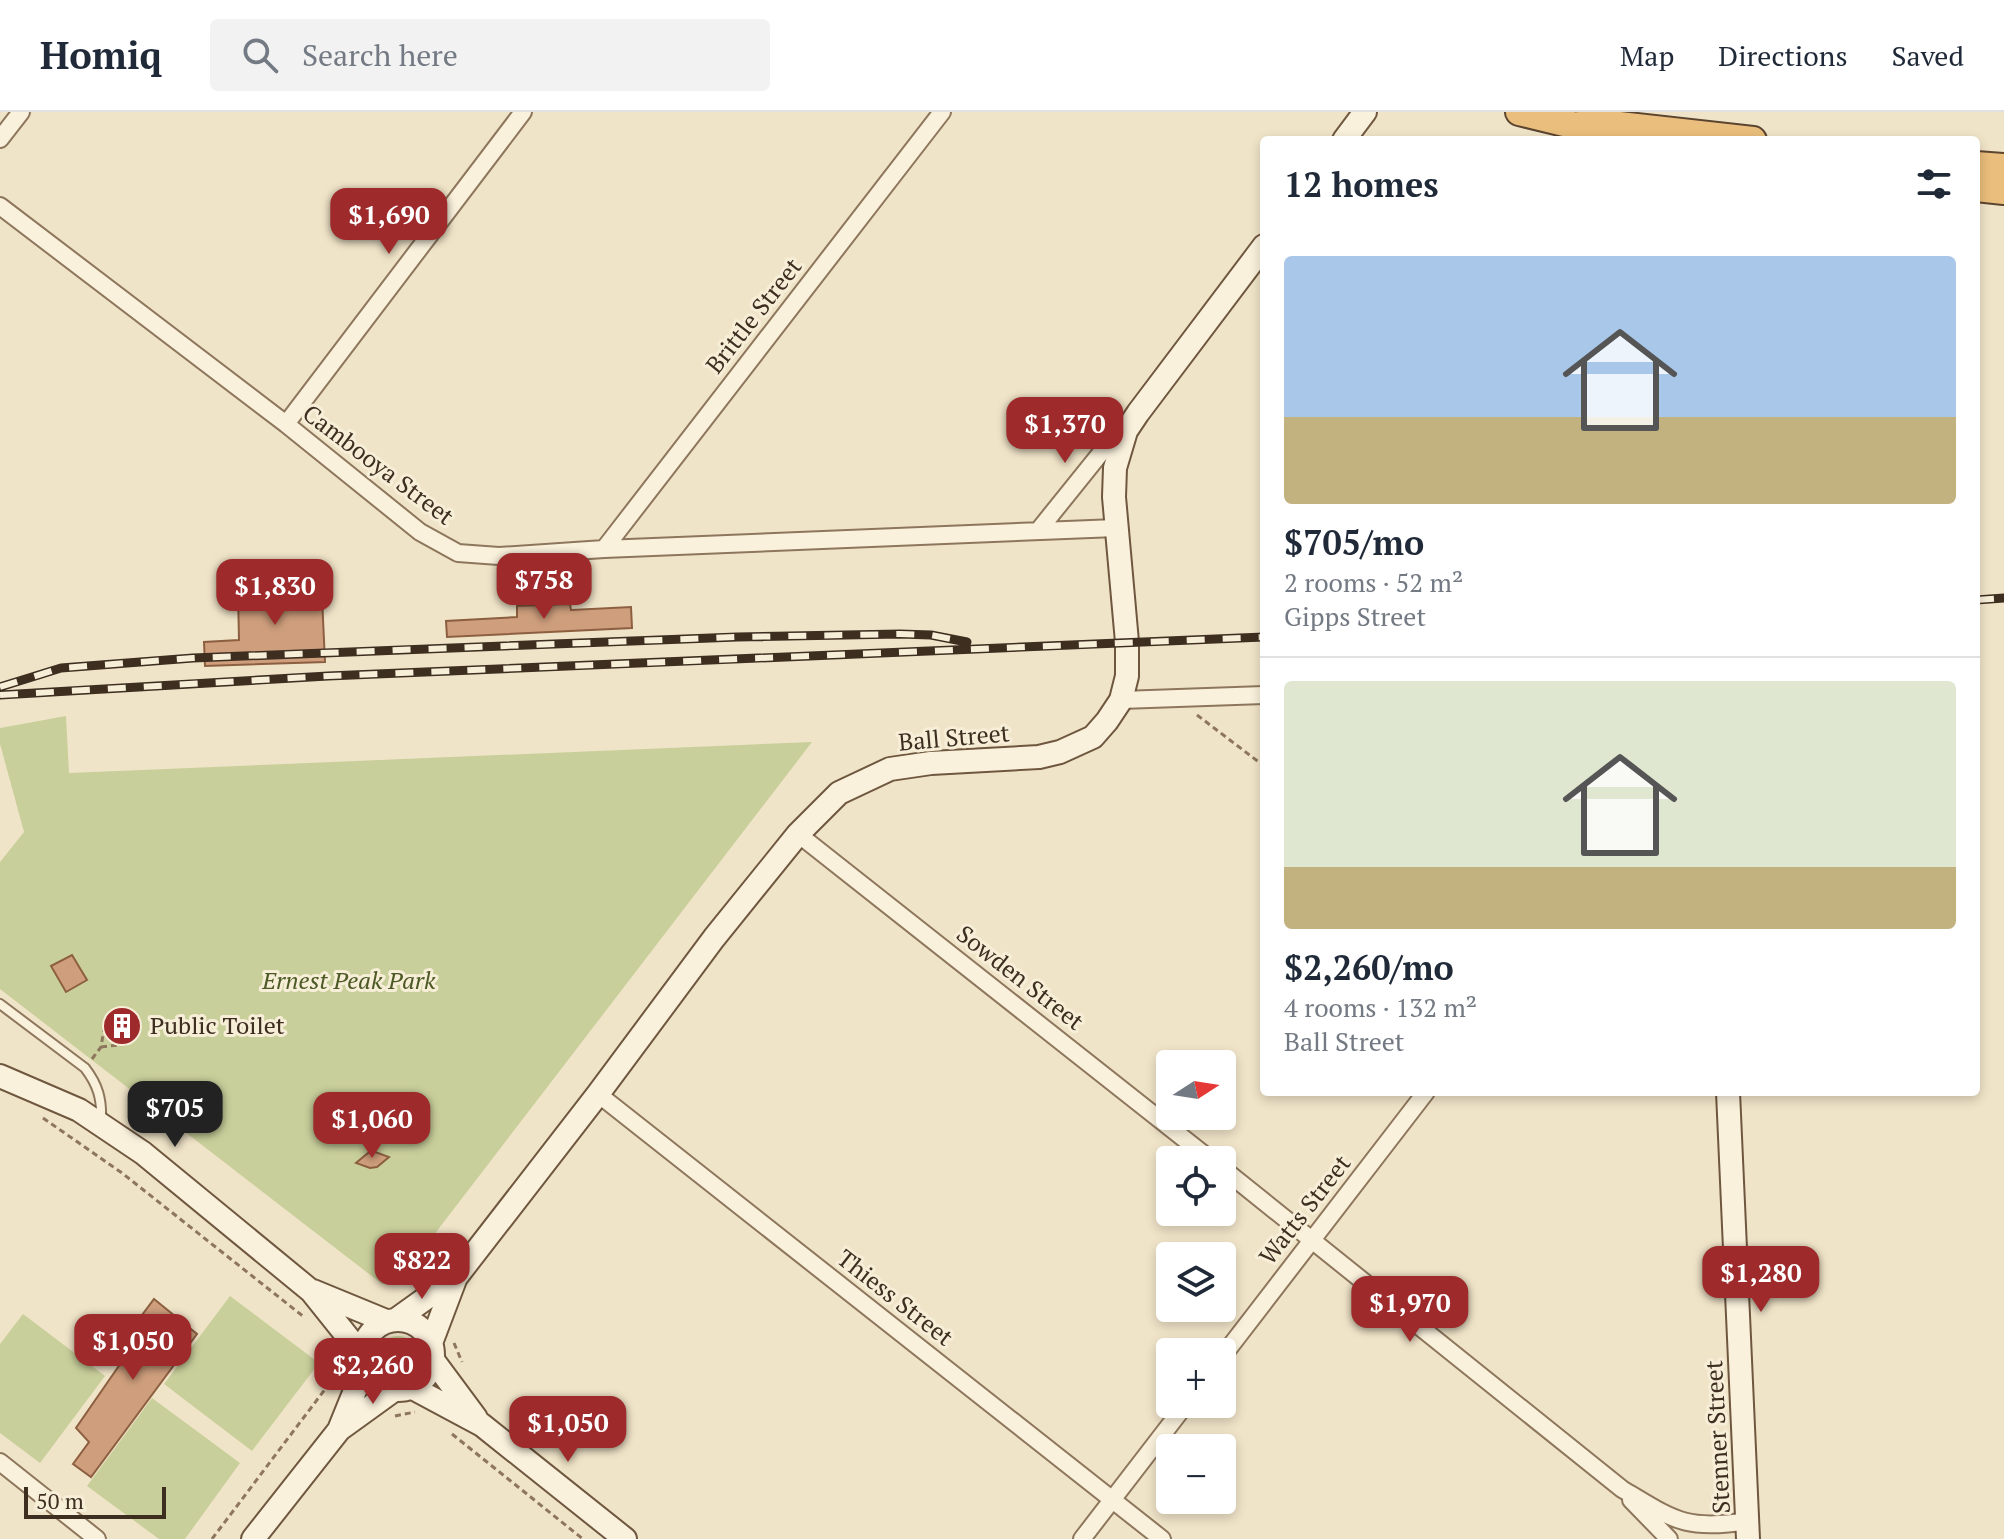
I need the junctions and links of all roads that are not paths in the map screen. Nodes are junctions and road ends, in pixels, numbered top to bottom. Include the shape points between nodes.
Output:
1 (21, 112) edge
2 (523, 112) edge
3 (942, 112) edge
4 (1365, 112) edge
5 (1519, 112) edge
6 (1579, 125) junction
7 (1347, 136) edge
8 (1616, 136) edge
9 (1717, 136) edge
10 (0, 139) edge
11 (1980, 165) edge
12 (2004, 167) edge
13 (1980, 188) edge
14 (2004, 191) edge
15 (0, 206) edge
16 (1260, 251) edge
17 (286, 424) junction
18 (1126, 431) junction
19 (1116, 528) junction
20 (1038, 531) junction
21 (604, 549) junction
22 (1260, 695) edge
23 (1121, 700) junction
24 (798, 834) junction
25 (0, 1004) edge
26 (0, 1076) edge
27 (598, 1094) junction
28 (1423, 1096) edge
29 (1728, 1096) edge
30 (101, 1122) junction
31 (1193, 1146) edge
32 (1236, 1179) edge
33 (1312, 1240) junction
34 (457, 1276) junction
35 (311, 1291) junction
36 (392, 1320) junction
37 (1236, 1339) edge
38 (439, 1347) junction
39 (357, 1361) junction
40 (403, 1389) junction
41 (1175, 1418) edge
42 (482, 1425) junction
43 (339, 1430) junction
44 (0, 1462) edge
45 (1622, 1489) junction
46 (1112, 1500) junction
47 (1748, 1530) edge
48 (97, 1539) edge
49 (253, 1539) edge
50 (625, 1539) edge
51 (1082, 1539) edge
52 (1162, 1539) edge
53 (1669, 1539) edge

1 - 10 street
2 - 17 street
3 - 21 street, Brittle Street
4 - 7 main road
5 - 6 highway
6 - 8 highway
6 - 9 highway
11 - 12 highway
13 - 14 highway
15 - 17 street, Cambooya Street
16 - 18 main road, Ball Street
17 - 21 street, Cambooya Street via 420,532 458,553 499,556
18 - 19 main road, Ball Street via 1115,468
18 - 20 street via 1104,449
19 - 20 street, Cambooya Street
19 - 23 main road, Ball Street via 1127,642
20 - 21 street, Cambooya Street
22 - 23 street
23 - 24 main road, Ball Street via 1093,737 1079,745 1039,757 890,769 839,793
24 - 27 main road, Ball Street
24 - 31 street, Sowden Street
25 - 30 lane via 85,1068 96,1082
26 - 30 main road
27 - 34 main road, Ball Street
27 - 46 street, Thiess Street
28 - 33 street, Watts Street
29 - 47 main road, Stenner Street
30 - 35 main road
32 - 33 street
33 - 37 street, Watts Street
33 - 45 street
34 - 36 main road, Ball Street
34 - 38 main road, Ball Street
35 - 36 main road
35 - 39 main road
36 - 38 main road via 418,1326
36 - 39 main road via 369,1335
38 - 40 main road via 426,1377
38 - 42 main road
39 - 40 main road via 376,1382
39 - 43 main road
40 - 42 main road
40 - 43 main road
41 - 46 street
42 - 50 main road
43 - 49 main road
44 - 48 street
45 - 47 street via 1689,1524
45 - 53 street
46 - 51 street
46 - 52 street, Thiess Street

